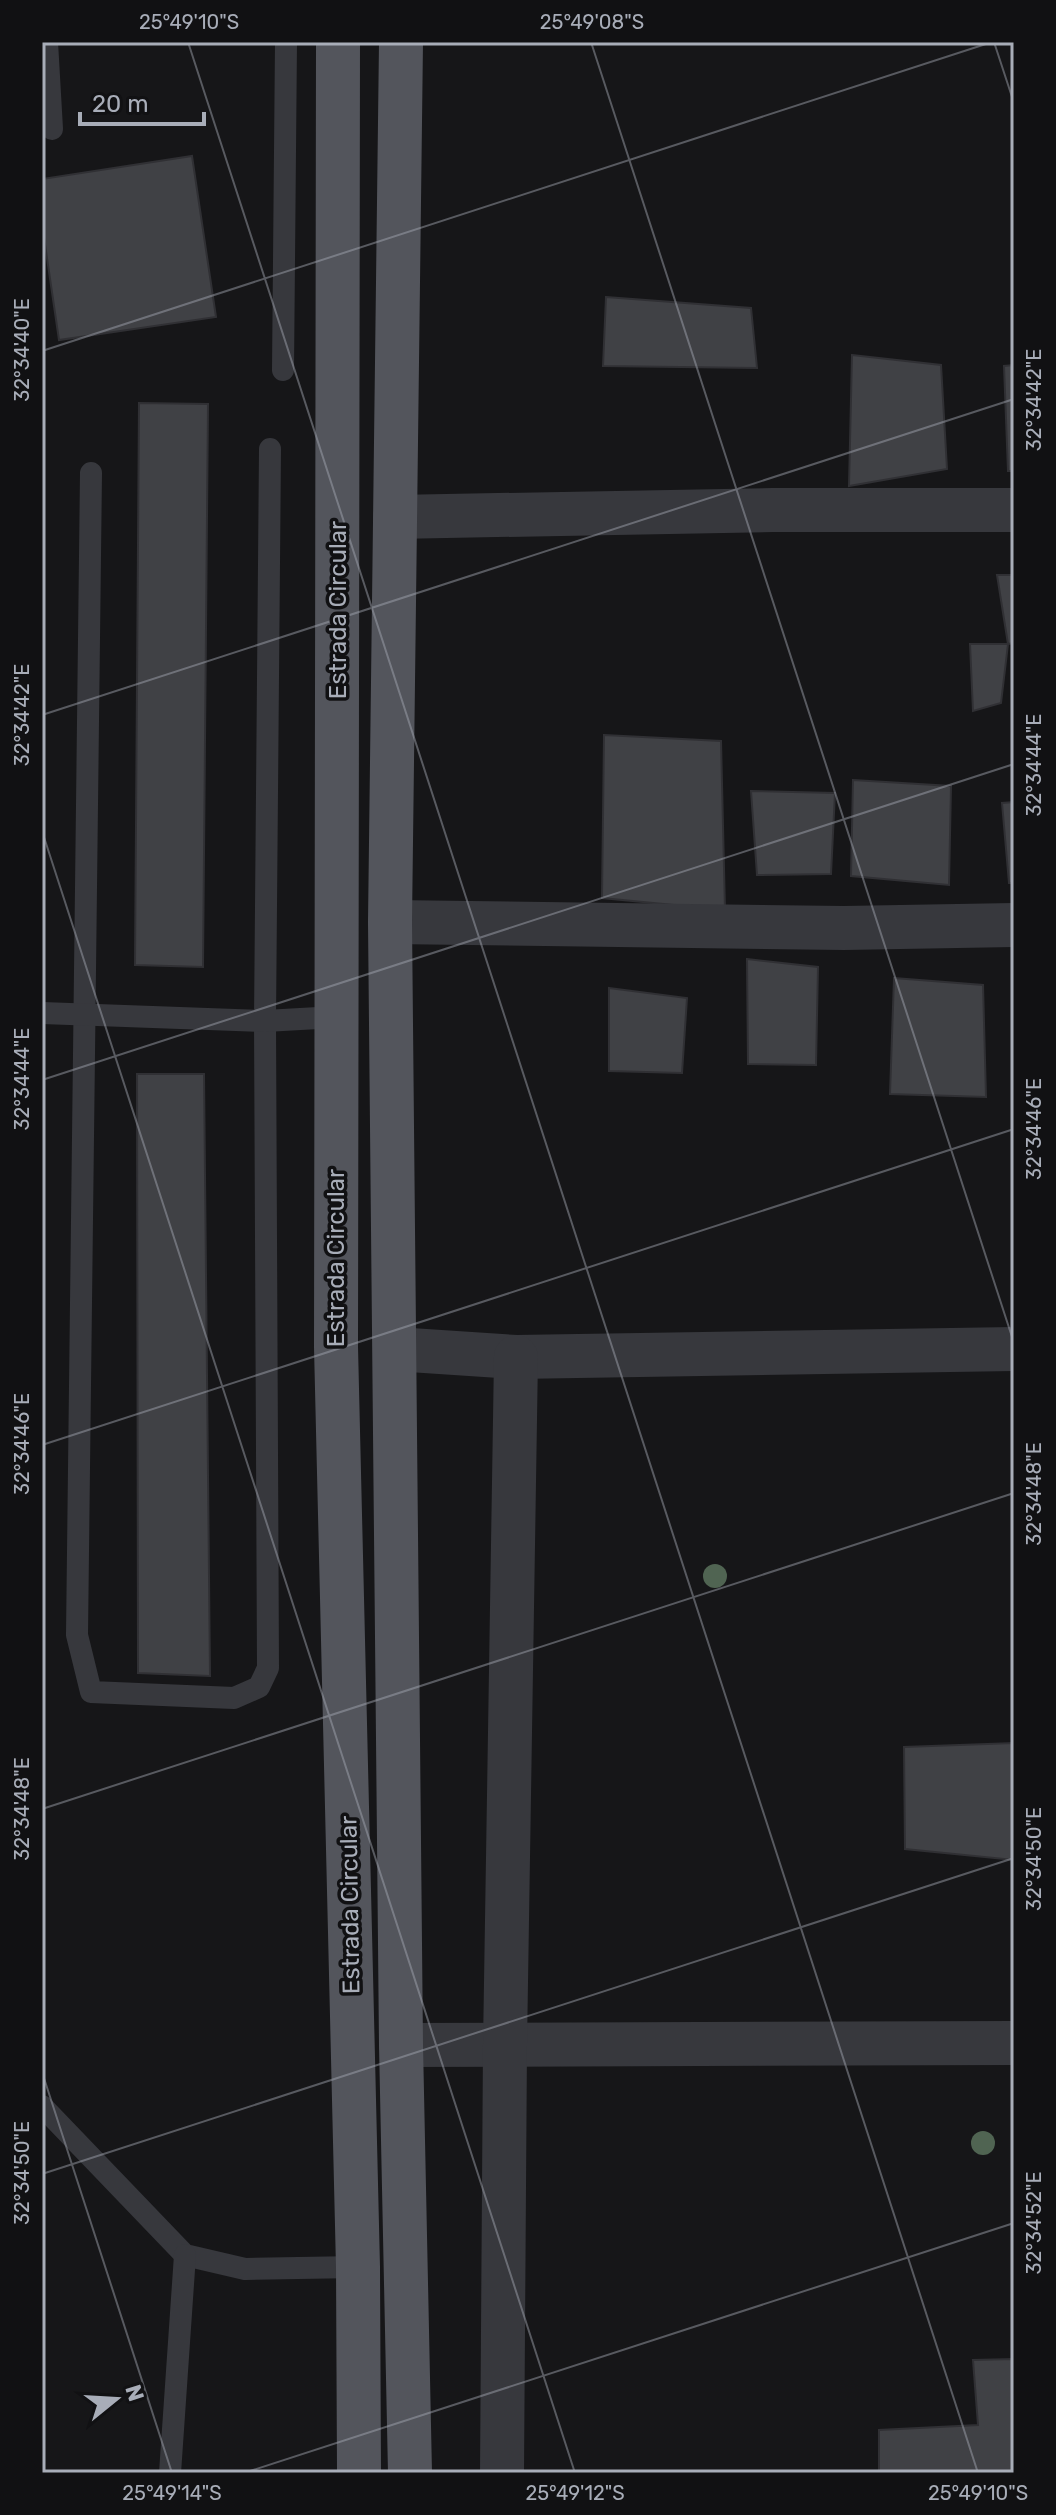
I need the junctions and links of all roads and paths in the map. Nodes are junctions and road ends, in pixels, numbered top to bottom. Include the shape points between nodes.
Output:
1 (47, 42) edge
2 (286, 42) edge
3 (338, 42) edge
4 (401, 42) edge
5 (52, 129) dead end
6 (283, 370) dead end
7 (270, 449) dead end
8 (91, 473) dead end
9 (1014, 510) edge
10 (395, 517) junction
11 (390, 922) junction
12 (1014, 925) edge
13 (42, 1013) edge
14 (85, 1014) junction
15 (336, 1017) junction
16 (265, 1021) junction
17 (395, 1349) junction
18 (1014, 1349) edge
19 (516, 1357) junction
20 (1014, 2043) edge
21 (401, 2045) junction
22 (505, 2045) junction
23 (42, 2106) edge
24 (185, 2255) junction
25 (358, 2267) junction
26 (170, 2473) edge
27 (359, 2473) edge
28 (410, 2473) edge
29 (502, 2473) edge

1 - 5 lane
2 - 6 lane
3 - 15 main road, Estrada Circular
4 - 10 main road
7 - 16 lane
8 - 14 lane
9 - 10 street
10 - 11 main road
11 - 12 street
11 - 17 main road
13 - 14 lane
14 - 16 lane
14 - 16 lane via 77,1635 91,1692 234,1698 259,1687 268,1668
15 - 16 lane
15 - 25 main road, Estrada Circular via 336,1347
17 - 19 street
17 - 21 main road
18 - 19 street
19 - 22 street
20 - 22 street
21 - 22 street
21 - 28 main road
22 - 29 street
23 - 24 lane
24 - 25 lane via 245,2269
24 - 26 lane
25 - 27 main road, Estrada Circular

